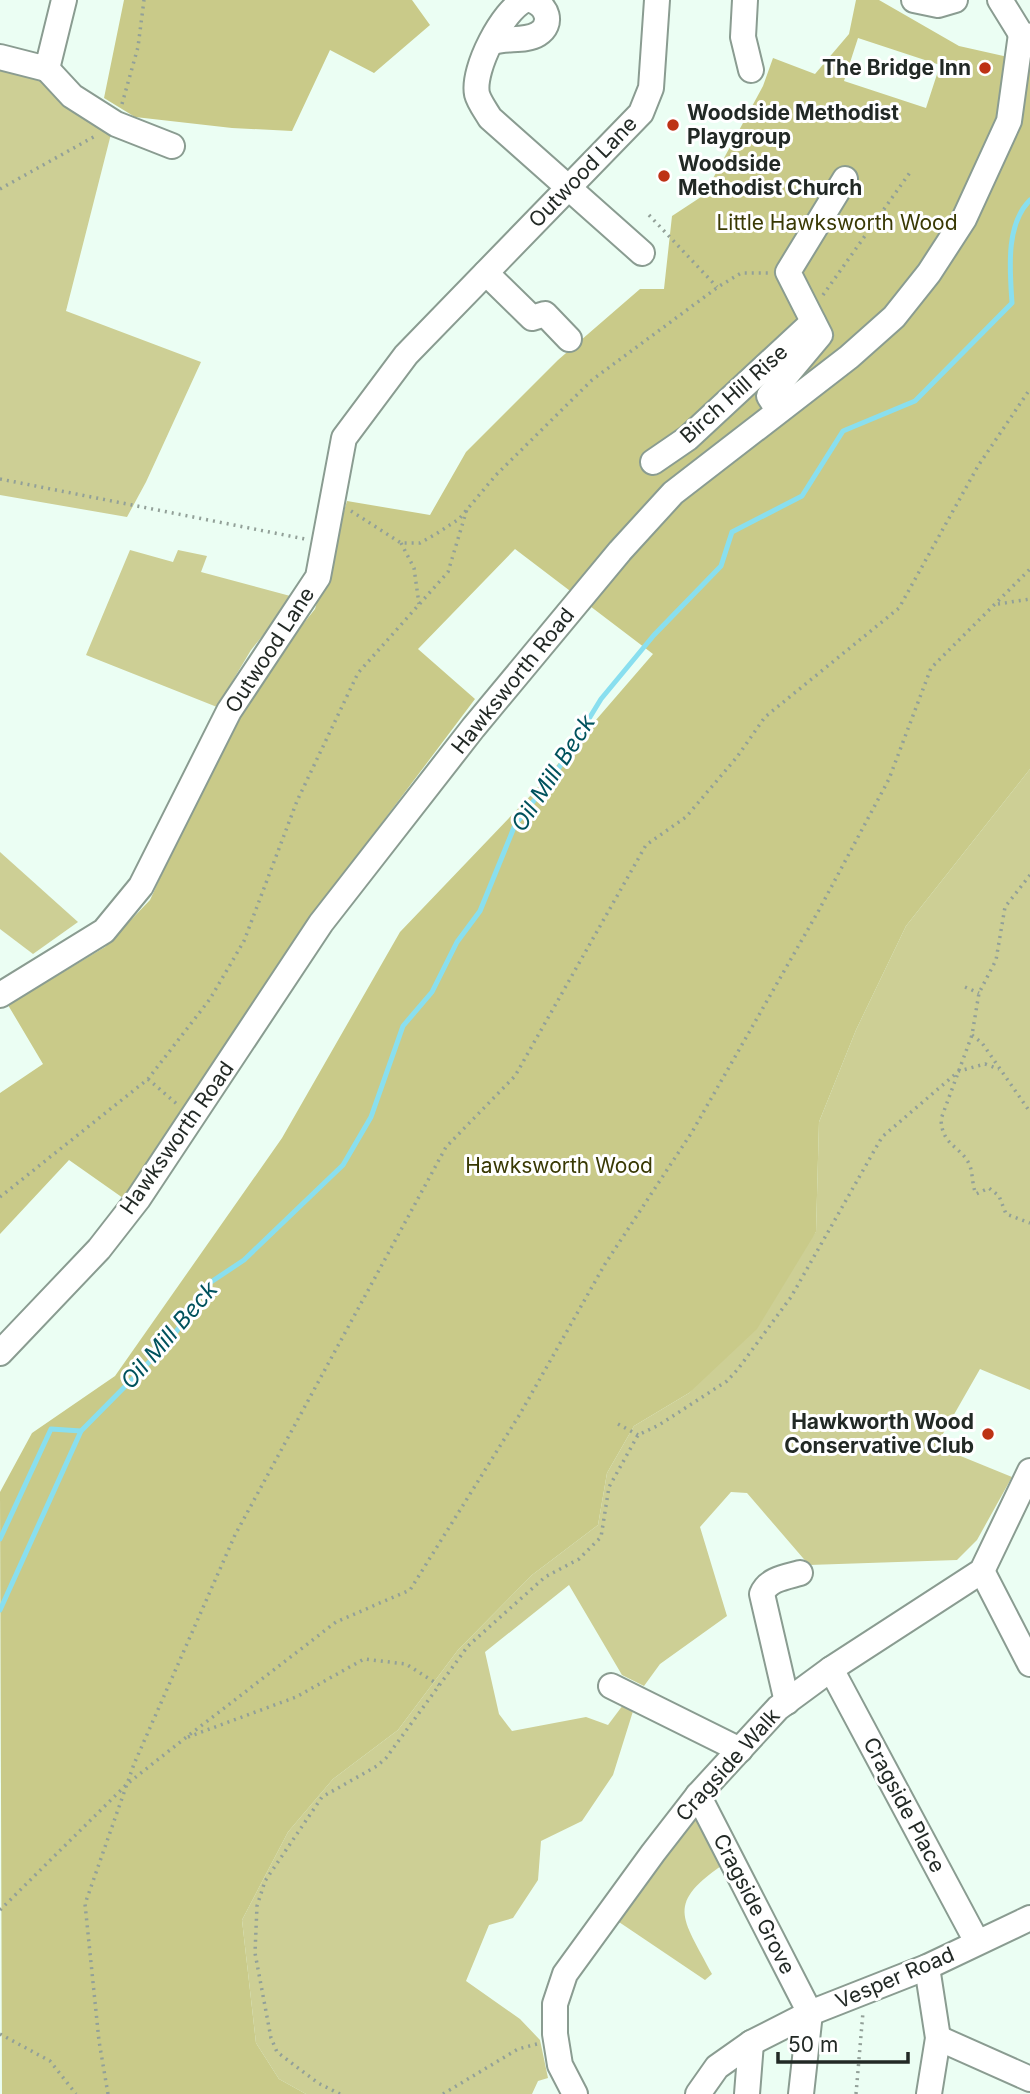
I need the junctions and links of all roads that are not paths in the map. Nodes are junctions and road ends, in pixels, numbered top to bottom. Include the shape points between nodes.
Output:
1 (64, 0) edge
2 (525, 0) edge
3 (531, 0) edge
4 (657, 0) edge
5 (745, 0) edge
6 (914, 0) edge
7 (956, 0) edge
8 (1000, 0) edge
9 (1026, 35) edge
10 (492, 42) junction
11 (0, 57) edge
12 (47, 69) junction
13 (751, 70) dead end
14 (172, 146) dead end
15 (845, 179) dead end
16 (568, 188) junction
17 (642, 253) dead end
18 (486, 273) junction
19 (813, 322) junction
20 (569, 339) dead end
21 (778, 410) junction
22 (653, 462) dead end
23 (0, 996) edge
24 (0, 1353) edge
25 (1030, 1471) edge
26 (982, 1571) junction
27 (800, 1573) dead end
28 (1030, 1664) edge
29 (831, 1669) junction
30 (611, 1686) dead end
31 (787, 1702) junction
32 (740, 1750) junction
33 (698, 1795) junction
34 (1030, 1918) edge
35 (977, 1942) junction
36 (928, 1967) junction
37 (810, 2013) junction
38 (937, 2038) junction
39 (751, 2043) junction
40 (1030, 2080) edge
41 (575, 2094) edge
42 (698, 2094) edge
43 (747, 2094) edge
44 (801, 2094) edge
45 (929, 2094) edge

1 - 12 street
2 - 10 street via 510,10
3 - 10 street via 544,9 548,18 545,28 525,39
4 - 16 street, Outwood Lane via 651,88 641,113
5 - 13 street via 743,37
6 - 7 street via 938,5
8 - 9 street
9 - 21 street, Hawksworth Road via 1009,121 964,219 929,272 894,317
10 - 16 street via 479,64 477,94 490,118
11 - 12 street
12 - 14 street via 72,96 116,124
15 - 19 street via 788,272
16 - 17 street
16 - 18 street, Outwood Lane
18 - 20 street via 532,318 545,314
18 - 23 street, Outwood Lane via 406,355 344,438 318,577 229,711 141,886 104,931
19 - 21 street, Birch Hill Rise via 820,335 769,396
19 - 22 street, Birch Hill Rise via 688,438
21 - 24 street, Hawksworth Road via 673,493 488,710 321,923 193,1118 99,1249
25 - 26 street
26 - 28 street
26 - 29 street, Cragside Walk
27 - 31 street via 773,1581 762,1594
29 - 31 street, Cragside Walk
29 - 35 street, Cragside Place
30 - 32 street
31 - 32 street, Cragside Walk
32 - 33 street, Cragside Walk
33 - 37 street, Cragside Grove
33 - 41 street, Cragside Walk via 565,1974 555,2004 555,2039 560,2065
34 - 35 street, Vesper Road
35 - 36 street, Vesper Road
36 - 37 street, Vesper Road
36 - 38 street
37 - 39 street, Vesper Road
37 - 44 street
38 - 40 street
38 - 45 street
39 - 42 street, Vesper Road via 718,2067
39 - 43 street

